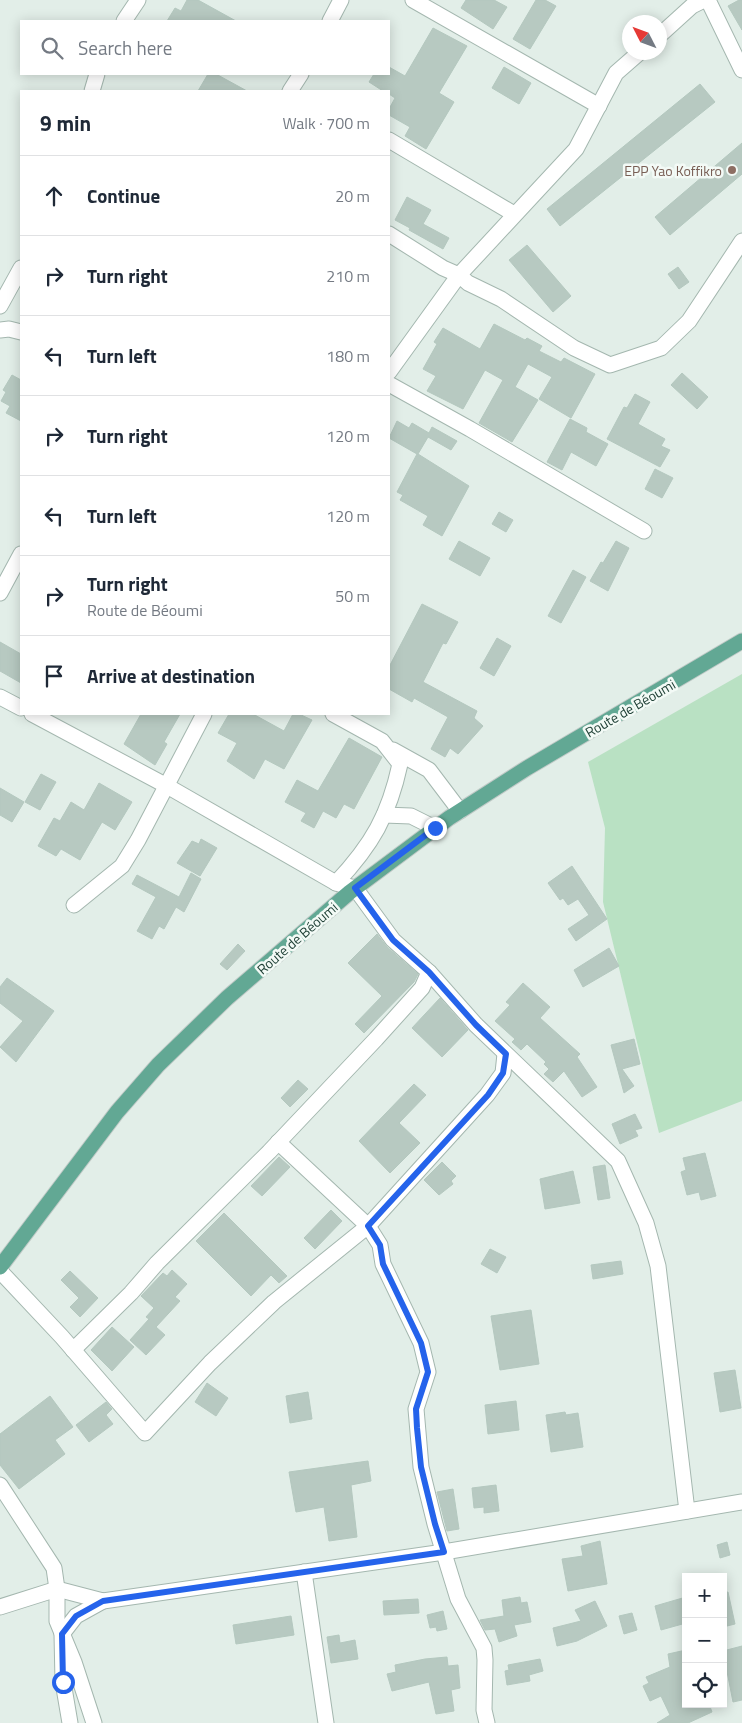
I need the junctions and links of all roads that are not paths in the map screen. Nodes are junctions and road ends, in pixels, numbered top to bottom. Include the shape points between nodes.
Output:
1 (138, 0) edge
2 (341, 0) edge
3 (413, 0) edge
4 (706, 0) edge
5 (125, 20) edge
6 (331, 20) edge
7 (667, 29) edge
8 (631, 60) edge
9 (742, 70) edge
10 (97, 75) edge
11 (92, 90) edge
12 (599, 106) junction
13 (390, 141) edge
14 (514, 214) junction
15 (390, 235) edge
16 (742, 241) edge
17 (20, 270) edge
18 (458, 275) junction
19 (0, 306) edge
20 (0, 330) edge
21 (20, 332) edge
22 (390, 371) edge
23 (390, 385) edge
24 (644, 531) dead end
25 (20, 556) edge
26 (0, 593) edge
27 (742, 641) edge
28 (0, 697) edge
29 (20, 707) edge
30 (34, 715) edge
31 (203, 715) edge
32 (335, 715) edge
33 (389, 748) junction
34 (167, 786) junction
35 (460, 810) junction
36 (384, 815) junction
37 (435, 828) junction
38 (336, 883) junction
39 (355, 888) junction
40 (74, 905) dead end
41 (429, 972) junction
42 (506, 1054) junction
43 (278, 1142) junction
44 (368, 1226) junction
45 (0, 1267) edge
46 (0, 1271) edge
47 (73, 1350) junction
48 (0, 1485) edge
49 (742, 1502) edge
50 (687, 1511) junction
51 (444, 1552) junction
52 (304, 1572) junction
53 (57, 1589) junction
54 (103, 1601) junction
55 (0, 1607) edge
56 (62, 1634) junction
57 (70, 1723) edge
58 (94, 1723) edge
59 (326, 1723) edge
60 (487, 1723) edge

1 - 5 street
2 - 6 street
3 - 12 street
4 - 7 street via 692,6
4 - 9 street
8 - 12 street via 616,74
10 - 11 street
12 - 14 street via 576,149
13 - 14 street
14 - 18 street
15 - 18 street
16 - 18 street via 689,321 675,335 661,348 610,365 574,348 501,299
17 - 19 street
18 - 22 street
20 - 21 street
23 - 24 street
25 - 26 street
27 - 35 main road, Route de Béoumi
28 - 29 street
30 - 34 street
31 - 34 street
32 - 33 street
33 - 35 street via 429,770
33 - 36 street via 400,764
34 - 38 street
34 - 40 street via 122,866
35 - 37 main road, Route de Béoumi
36 - 37 street via 411,816
36 - 38 street via 377,833
37 - 39 main road, Route de Béoumi
38 - 39 street
39 - 41 street via 393,940
39 - 45 main road, Route de Béoumi via 227,998 158,1064 117,1112
41 - 42 street
41 - 43 street via 411,1001
42 - 44 street via 503,1073 488,1095
42 - 50 street via 618,1162 646,1223 658,1266
43 - 44 street
43 - 47 street
44 - 47 street via 274,1302 210,1363 145,1433
44 - 51 street via 380,1245 383,1264 425,1356 428,1372 416,1409 417,1428 421,1467
46 - 47 street
48 - 53 street via 54,1568
49 - 50 street
50 - 51 street
51 - 52 street
51 - 60 street via 458,1599 484,1648
52 - 54 street
52 - 59 street
53 - 54 street
53 - 55 street
53 - 56 street via 57,1621
54 - 56 street via 76,1616
56 - 57 street via 63,1682
56 - 58 street

